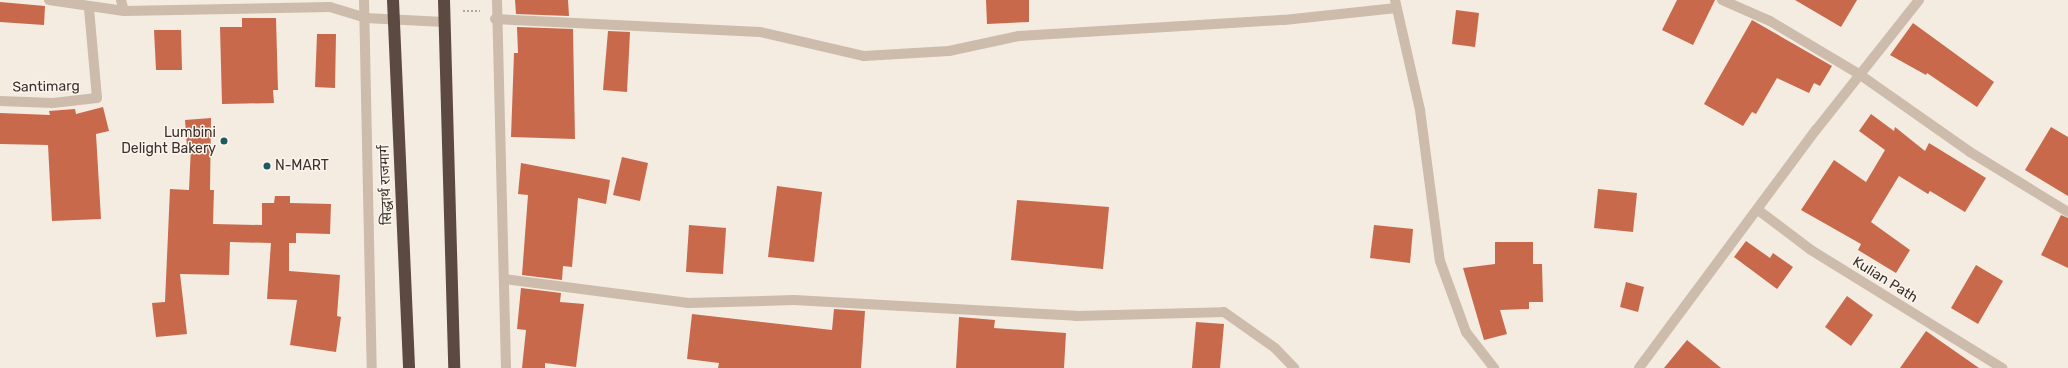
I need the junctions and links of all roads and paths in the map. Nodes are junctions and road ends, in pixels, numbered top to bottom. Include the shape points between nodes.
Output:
1 (49, 0) edge
2 (121, 0) edge
3 (364, 0) edge
4 (393, 0) edge
5 (444, 0) edge
6 (497, 0) edge
7 (1722, 0) edge
8 (1919, 0) edge
9 (1396, 4) edge
10 (89, 8) junction
11 (124, 11) junction
12 (365, 18) junction
13 (394, 19) junction
14 (495, 19) junction
15 (444, 22) junction
16 (1859, 74) junction
17 (0, 101) edge
18 (1758, 210) junction
19 (2068, 212) edge
20 (504, 279) junction
21 (372, 368) edge
22 (409, 368) edge
23 (454, 368) edge
24 (506, 368) edge
25 (1294, 368) edge
26 (1494, 368) edge
27 (1639, 368) edge
28 (2002, 368) edge

1 - 10 street
2 - 11 street
3 - 12 street
4 - 13 highway, सिद्धार्थ राजमार्ग
5 - 15 highway
6 - 14 street
7 - 16 street via 1770,21
8 - 16 street
9 - 14 street via 1284,20 1019,36 949,51 864,56 760,32
9 - 26 street via 1420,110 1440,261 1466,332
10 - 11 street
10 - 17 street, Santimarg via 97,98 54,103
11 - 12 street via 330,7
12 - 13 street
12 - 21 street
13 - 15 street
13 - 22 highway, सिद्धार्थ राजमार्ग
14 - 20 street
15 - 23 highway
16 - 18 street
16 - 19 street via 1970,152
18 - 27 street
18 - 28 street, Kulian Path via 1811,250
20 - 24 street
20 - 25 street via 688,303 794,300 1076,316 1224,312 1275,348

